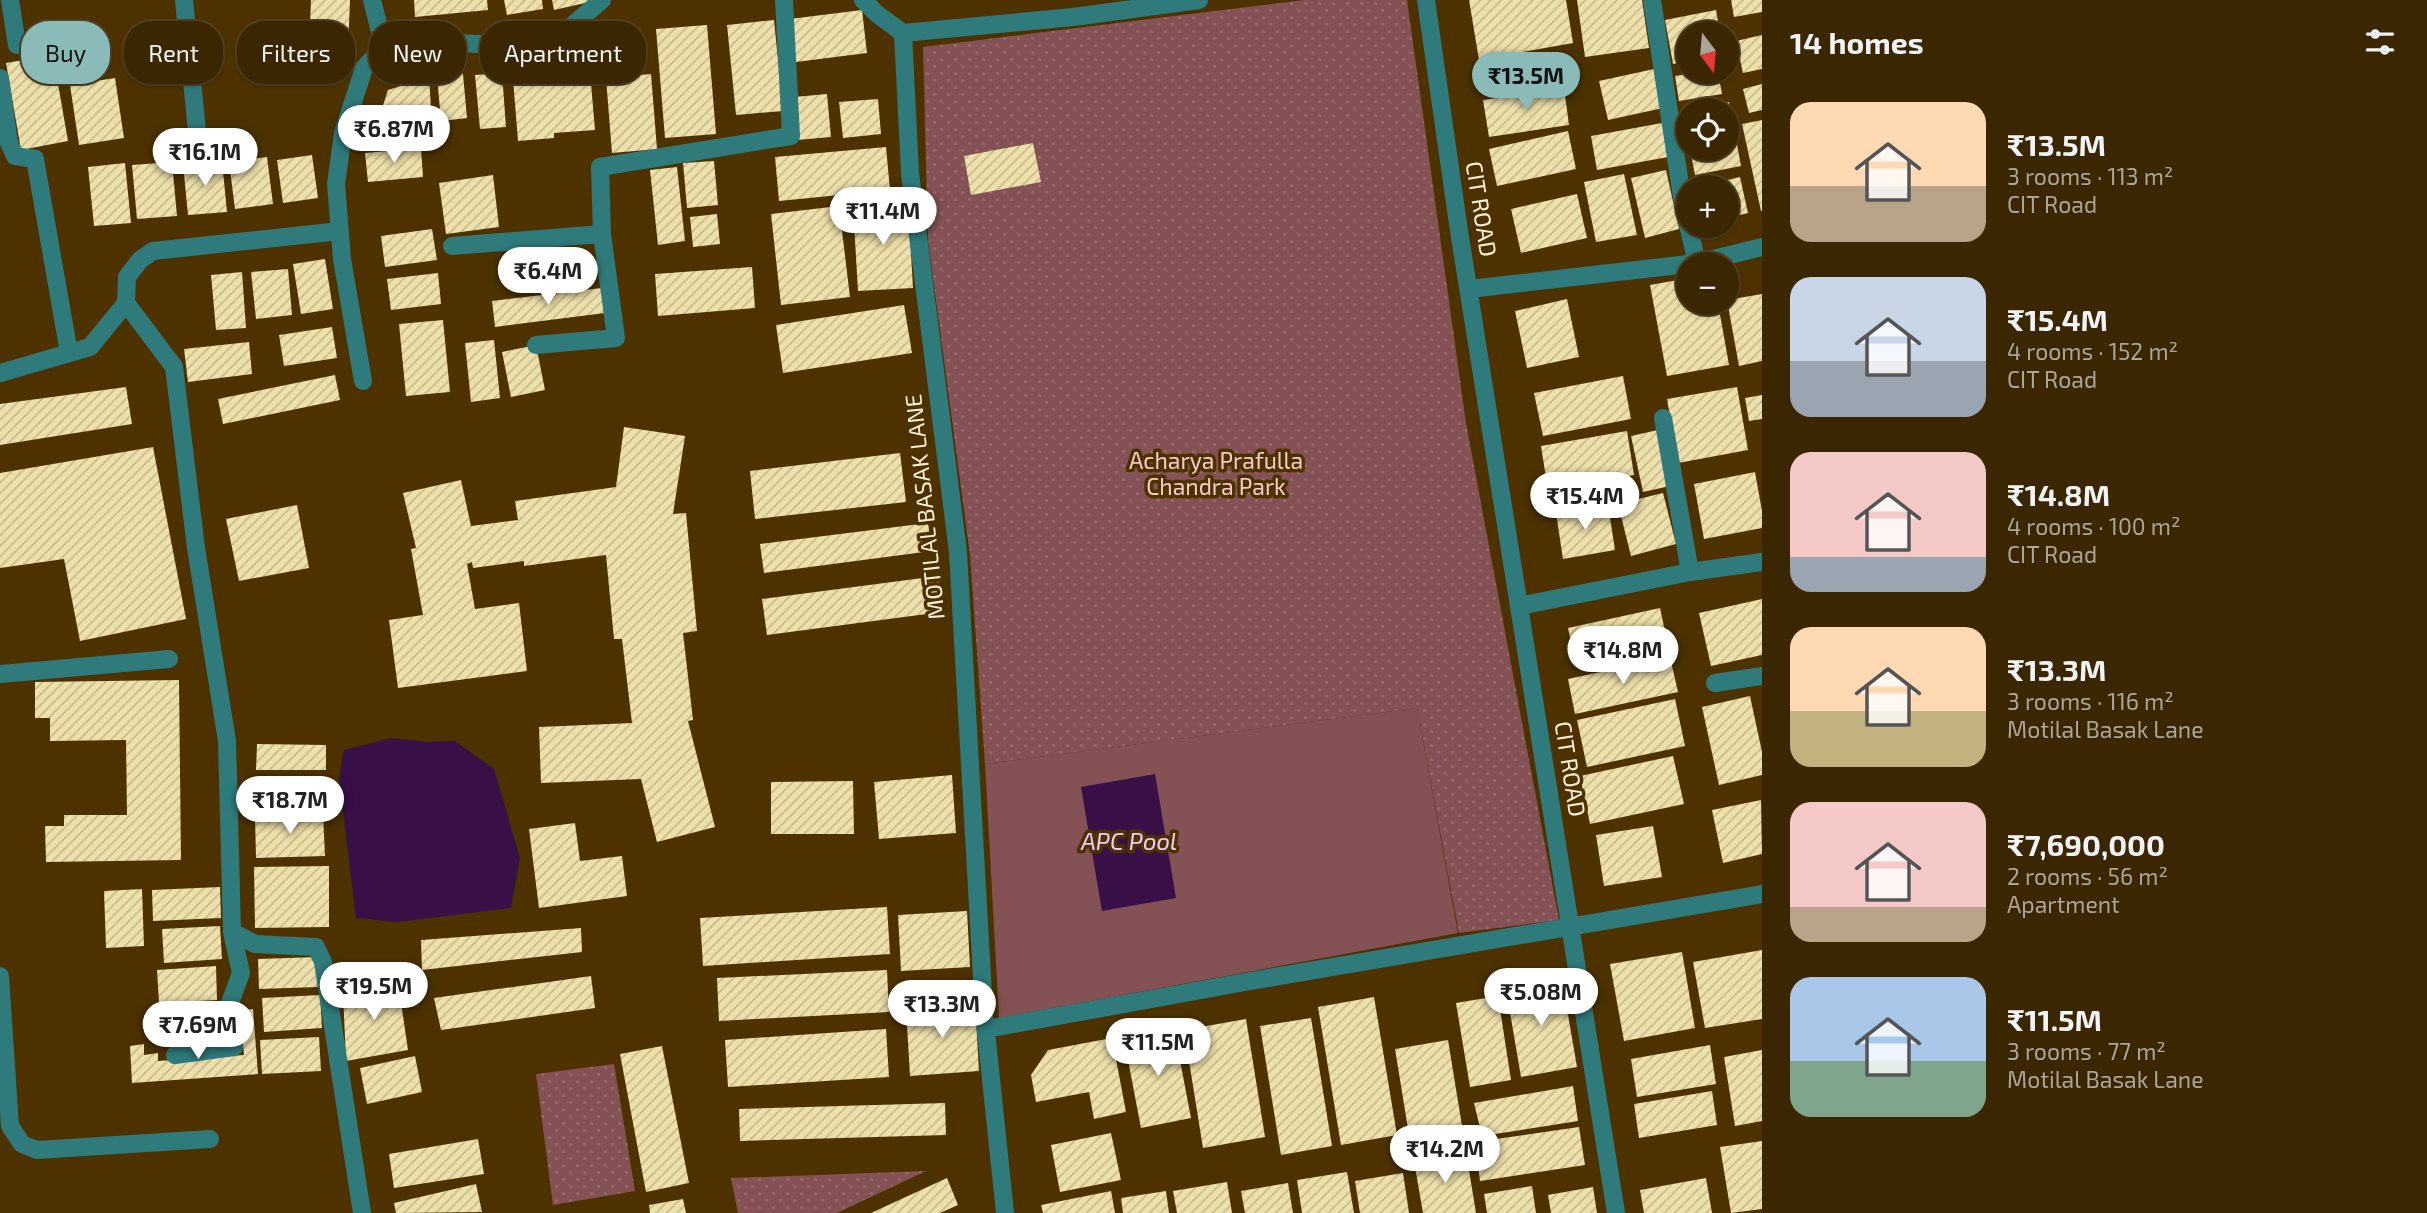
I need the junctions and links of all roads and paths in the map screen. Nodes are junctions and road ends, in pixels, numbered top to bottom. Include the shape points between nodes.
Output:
1 (10, 0) edge
2 (184, 0) edge
3 (372, 0) edge
4 (602, 0) edge
5 (784, 0) edge
6 (863, 0) edge
7 (1199, 0) edge
8 (1426, 0) edge
9 (1652, 0) edge
10 (1173, 2) edge
11 (377, 21) edge
12 (903, 33) junction
13 (466, 43) edge
14 (17, 45) dead end
15 (369, 63) edge
16 (0, 78) edge
17 (198, 141) dead end
18 (340, 231) junction
19 (603, 234) junction
20 (452, 246) dead end
21 (1762, 247) edge
22 (1694, 252) edge
23 (1739, 253) edge
24 (1676, 265) edge
25 (1469, 289) junction
26 (126, 303) junction
27 (536, 345) dead end
28 (69, 353) junction
29 (0, 373) edge
30 (363, 381) dead end
31 (1663, 418) dead end
32 (1762, 562) edge
33 (1690, 572) junction
34 (1519, 606) junction
35 (169, 659) dead end
36 (0, 674) edge
37 (1762, 676) edge
38 (1714, 683) dead end
39 (1762, 894) edge
40 (1570, 927) junction
41 (232, 932) junction
42 (0, 976) edge
43 (986, 1029) junction
44 (175, 1055) dead end
45 (210, 1139) dead end
46 (362, 1213) edge
47 (1005, 1213) edge
48 (1616, 1213) edge

1 - 14 street
2 - 17 street
3 - 11 street
4 - 13 street via 567,30 529,46
5 - 19 street via 791,136 600,167
6 - 12 street
7 - 10 street
8 - 25 street, CIT ROAD
9 - 22 street
10 - 12 street
12 - 43 street, MOTILAL BASAK LANE via 910,173 958,552
15 - 18 street via 343,134 336,184
16 - 28 street via 9,143 15,156 35,159
18 - 26 street via 153,251 127,277
18 - 30 street
19 - 20 street
19 - 27 street via 616,338
21 - 23 street
24 - 25 street
25 - 34 street, CIT ROAD
26 - 28 street via 90,347
26 - 41 street via 174,367 196,548 227,741
28 - 29 street
31 - 33 street
32 - 33 street
33 - 34 street
34 - 40 street, CIT ROAD
35 - 36 street
37 - 38 street
39 - 40 street
40 - 43 street
40 - 48 street, CIT ROAD
41 - 44 street via 241,973 230,1003 234,1046
41 - 46 street via 256,944 316,947 323,962
42 - 45 street via 10,1126 22,1144 37,1150
43 - 47 street, MOTILAL BASAK LANE

